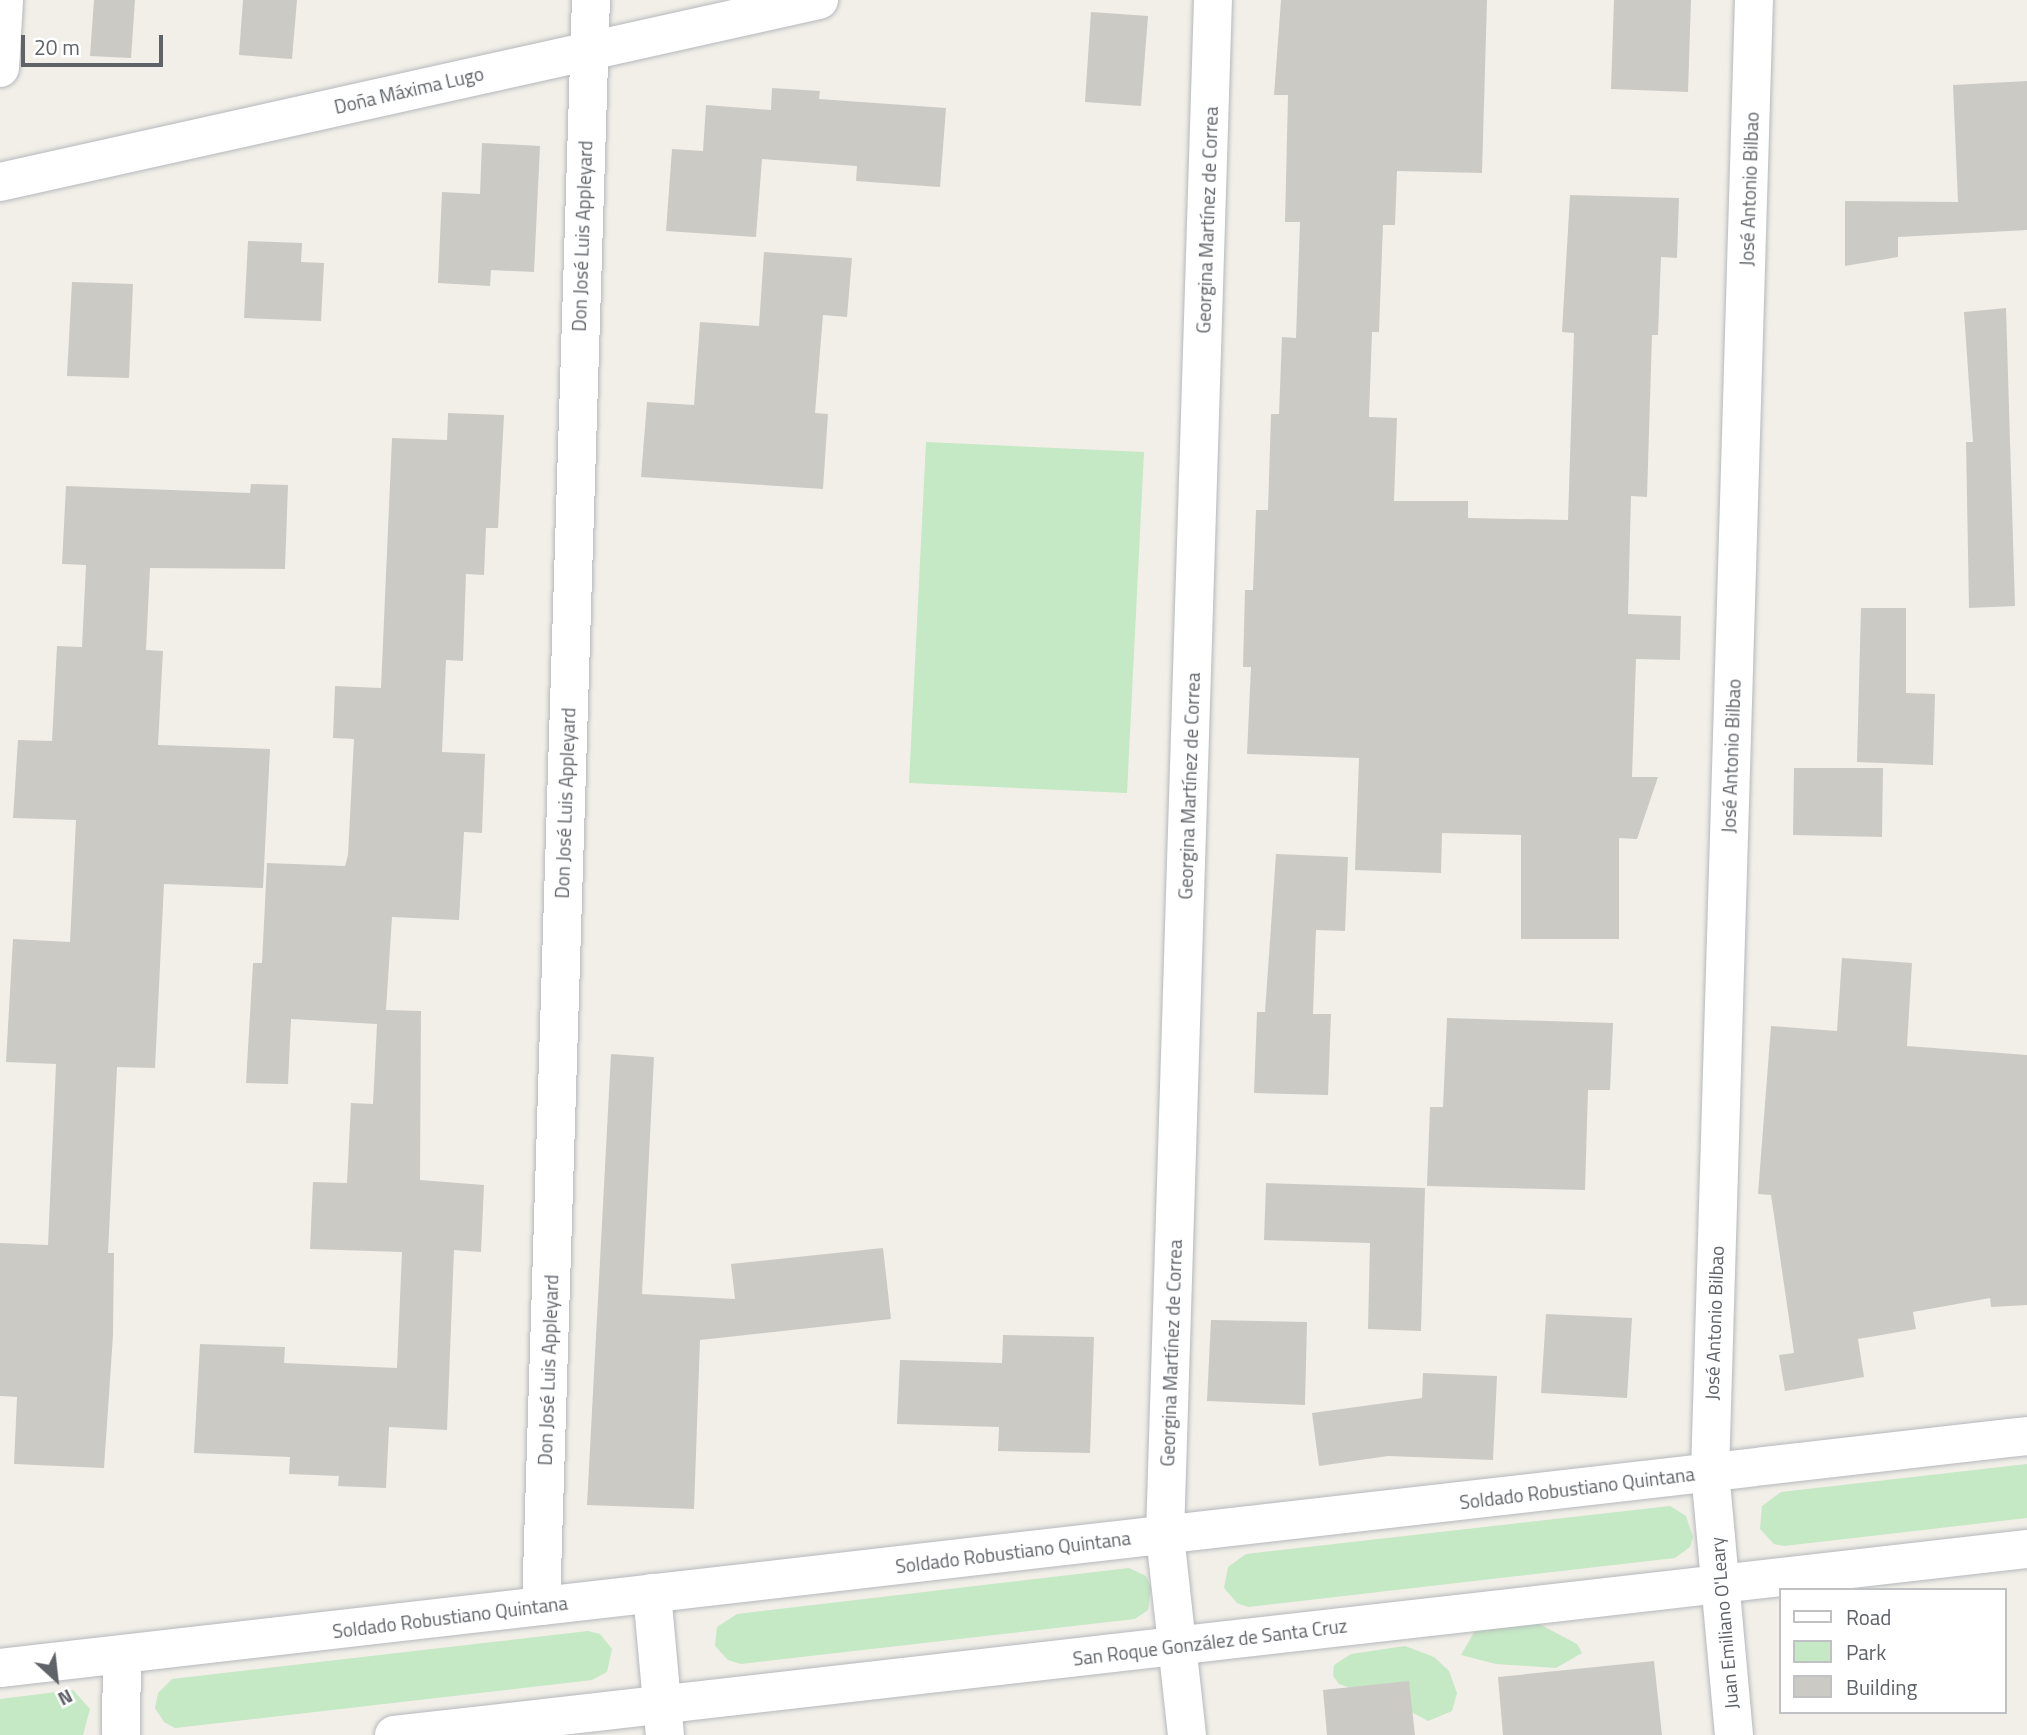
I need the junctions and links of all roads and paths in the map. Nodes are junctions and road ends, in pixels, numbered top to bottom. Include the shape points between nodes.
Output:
1 (4, 0) edge
2 (591, 0) edge
3 (819, 0) edge
4 (1213, 0) edge
5 (1754, 0) edge
6 (588, 50) junction
7 (0, 68) edge
8 (0, 182) edge
9 (2027, 1436) edge
10 (1710, 1473) junction
11 (1714, 1512) joint
12 (1166, 1535) junction
13 (2027, 1549) edge
14 (1722, 1584) junction
15 (652, 1593) junction
16 (541, 1606) junction
17 (1179, 1645) junction
18 (122, 1654) junction
19 (0, 1668) edge
20 (664, 1720) edge
21 (121, 1735) edge
22 (394, 1735) edge
23 (1187, 1735) edge
24 (1734, 1735) edge

1 - 7 street
2 - 6 street, Don José Luis Appleyard
3 - 6 street, Doña Máxima Lugo
4 - 12 street, Georgina Martínez de Correa
5 - 10 street, José Antonio Bilbao
6 - 8 street, Doña Máxima Lugo
6 - 16 street, Don José Luis Appleyard
9 - 10 street, Soldado Robustiano Quintana
10 - 11 street, José Antonio Bilbao
10 - 12 street, Soldado Robustiano Quintana
11 - 14 street, Juan Emiliano O'Leary
12 - 15 street, Soldado Robustiano Quintana
12 - 17 street, Georgina Martínez de Correa
13 - 14 street, San Roque González de Santa Cruz
14 - 17 street, San Roque González de Santa Cruz
14 - 24 street, Juan Emiliano O'Leary
15 - 16 street, Soldado Robustiano Quintana
15 - 20 street
16 - 18 street, Soldado Robustiano Quintana
17 - 20 street, San Roque González de Santa Cruz
17 - 23 street, Georgina Martínez de Correa
18 - 19 street, Soldado Robustiano Quintana
18 - 21 street
20 - 22 street, San Roque González de Santa Cruz

